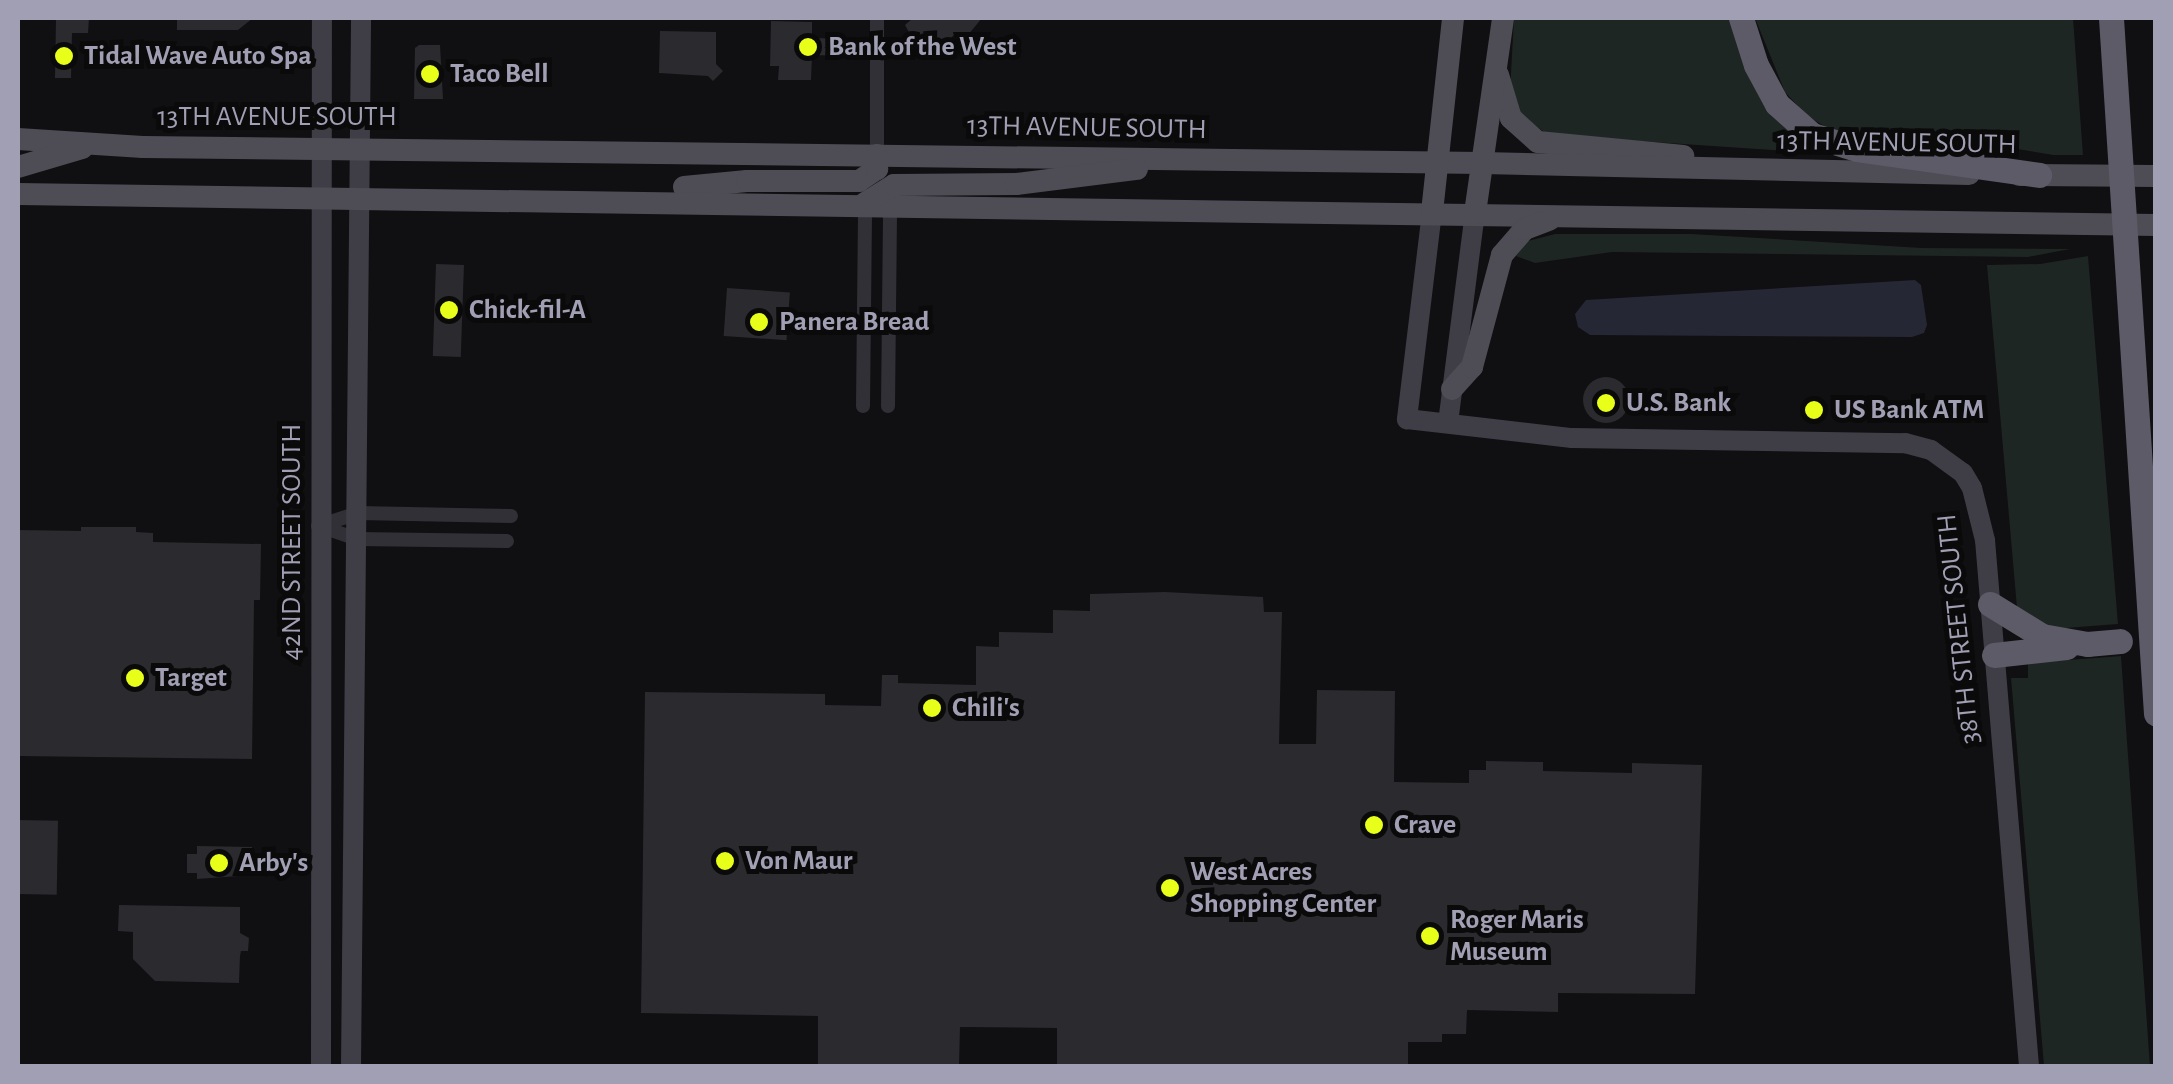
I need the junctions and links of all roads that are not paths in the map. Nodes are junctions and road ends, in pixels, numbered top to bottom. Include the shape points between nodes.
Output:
1 (322, 18) edge
2 (360, 18) edge
3 (878, 18) edge
4 (1453, 18) edge
5 (1503, 18) edge
6 (1741, 18) edge
7 (2111, 19) edge
8 (1498, 74) junction
9 (18, 139) edge
10 (90, 145) junction
11 (320, 147) junction
12 (361, 148) junction
13 (877, 155) junction
14 (1205, 159) junction
15 (1438, 163) junction
16 (1483, 163) junction
17 (18, 167) edge
18 (1780, 171) junction
19 (2039, 176) junction
20 (2156, 176) edge
21 (18, 194) edge
22 (320, 198) junction
23 (360, 198) junction
24 (611, 199) junction
25 (866, 203) junction
26 (890, 204) junction
27 (1432, 212) junction
28 (1475, 213) junction
29 (1575, 215) junction
30 (2156, 225) edge
31 (1452, 389) junction
32 (863, 406) dead end
33 (888, 406) dead end
34 (1448, 423) junction
35 (358, 513) junction
36 (511, 516) dead end
37 (318, 526) junction
38 (357, 539) junction
39 (507, 541) dead end
40 (1990, 604) junction
41 (2120, 641) dead end
42 (2087, 644) junction
43 (1994, 655) junction
44 (2156, 714) edge
45 (321, 1066) edge
46 (351, 1066) edge
47 (2028, 1066) edge

1 - 11 main road, 42ND STREET SOUTH
2 - 12 main road
3 - 13 street
4 - 15 main road, 38TH STREET SOUTH
5 - 8 main road
6 - 19 highway via 1777,104 1812,135 1857,150
7 - 44 highway
8 - 16 main road
8 - 18 main road via 1511,118 1538,142
9 - 10 main road, 13TH AVENUE SOUTH
10 - 11 main road, 13TH AVENUE SOUTH
10 - 17 main road
11 - 12 main road, 13TH AVENUE SOUTH
11 - 22 main road, 42ND STREET SOUTH
12 - 13 main road, 13TH AVENUE SOUTH
12 - 23 main road
13 - 14 main road, 13TH AVENUE SOUTH
13 - 24 main road via 876,169 858,182 747,182
14 - 15 main road, 13TH AVENUE SOUTH
14 - 25 main road via 1016,184 894,185
15 - 16 main road, 13TH AVENUE SOUTH
15 - 27 main road, 38TH STREET SOUTH
16 - 18 main road, 13TH AVENUE SOUTH
16 - 28 main road
18 - 19 main road, 13TH AVENUE SOUTH
19 - 20 main road, 13TH AVENUE SOUTH
21 - 22 main road
22 - 23 main road
22 - 37 main road, 42ND STREET SOUTH
23 - 24 main road
23 - 35 main road
24 - 25 main road
25 - 26 main road
25 - 32 street
26 - 27 main road
26 - 33 street
27 - 28 main road
27 - 34 main road, 38TH STREET SOUTH via 1407,418
28 - 29 main road
28 - 31 main road
29 - 30 main road
29 - 31 main road via 1540,222 1511,242 1491,283 1472,366
31 - 34 main road
34 - 40 main road, 38TH STREET SOUTH via 1572,438 1905,444 1932,450 1951,461 1972,488
35 - 36 street
35 - 37 street
35 - 38 main road
37 - 38 street
37 - 45 main road, 42ND STREET SOUTH
38 - 39 street
38 - 46 main road
40 - 42 highway via 2026,630
40 - 43 main road, 38TH STREET SOUTH
41 - 42 highway
42 - 43 highway
43 - 47 main road, 38TH STREET SOUTH

